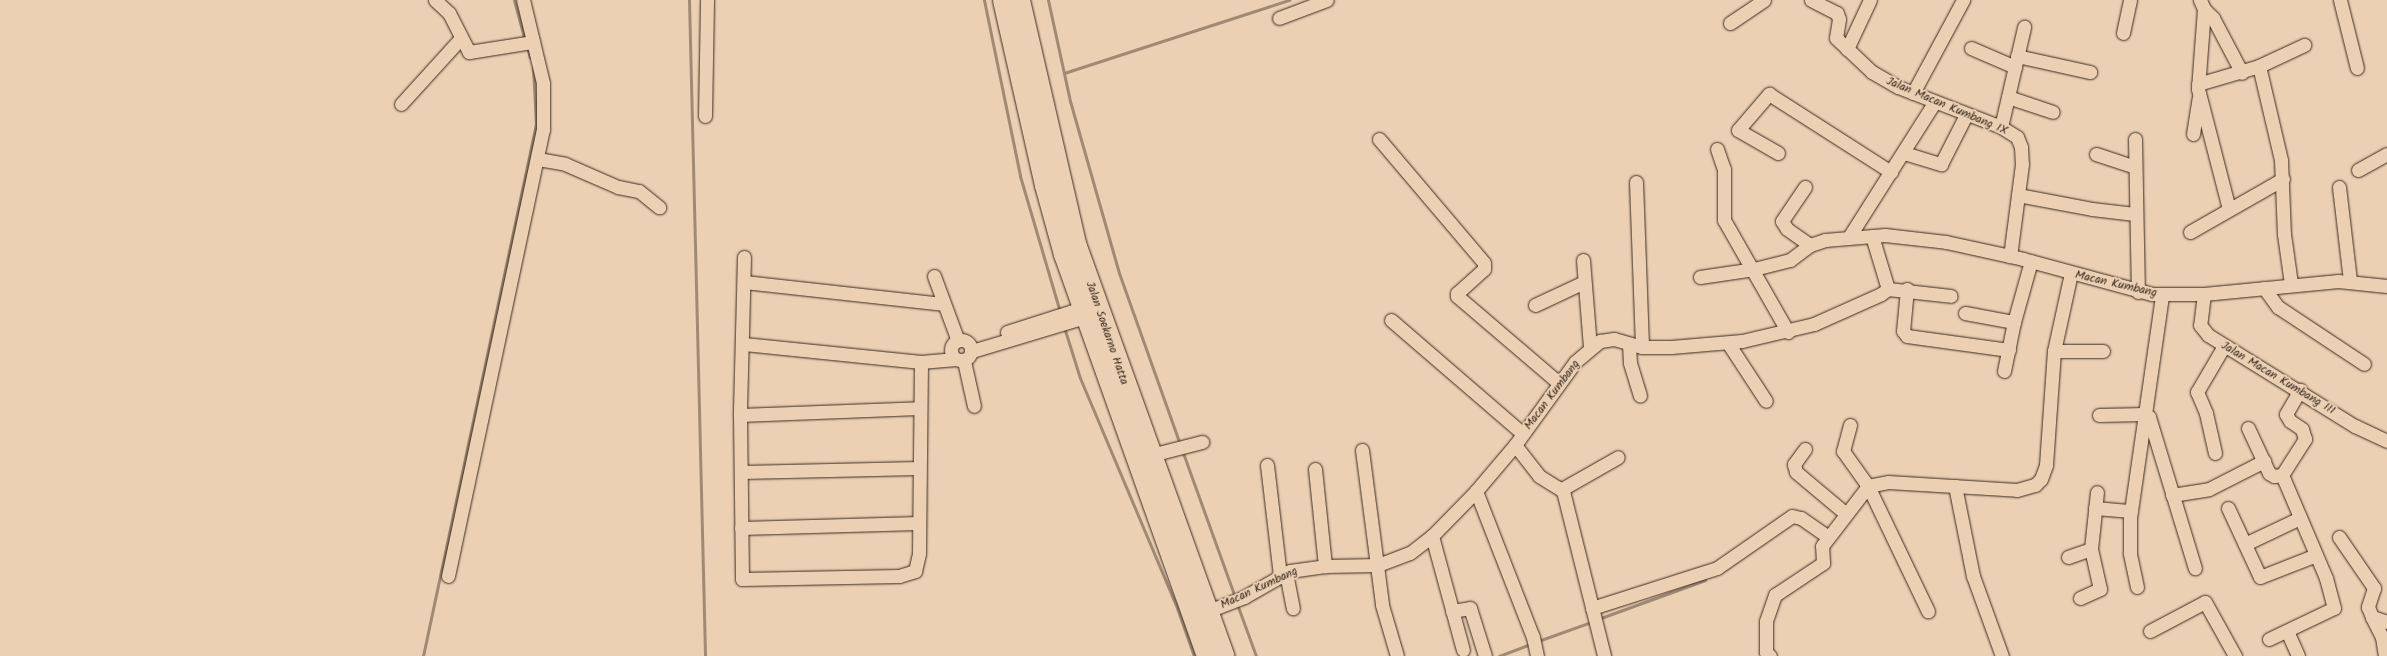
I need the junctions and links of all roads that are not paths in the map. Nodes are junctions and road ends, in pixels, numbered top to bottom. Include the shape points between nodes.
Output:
1 (435, 0) edge
2 (523, 0) edge
3 (707, 0) edge
4 (1002, 0) edge
5 (1020, 0) edge
6 (1327, 0) edge
7 (1764, 0) edge
8 (1811, 0) edge
9 (1870, 0) edge
10 (1963, 0) edge
11 (2130, 0) edge
12 (2340, 0) edge
13 (2202, 5) edge
14 (1279, 18) dead end
15 (1730, 23) dead end
16 (2024, 27) dead end
17 (2123, 33) dead end
18 (461, 38) junction
19 (531, 43) junction
20 (2304, 45) dead end
21 (1843, 46) junction
22 (1971, 48) dead end
23 (2016, 62) junction
24 (2259, 66) junction
25 (2358, 68) dead end
26 (2090, 72) dead end
27 (2242, 73) junction
28 (2199, 90) junction
29 (1913, 93) junction
30 (2008, 97) junction
31 (1934, 103) junction
32 (401, 104) dead end
33 (2053, 112) dead end
34 (1966, 115) junction
35 (705, 116) dead end
36 (2001, 127) junction
37 (2193, 134) dead end
38 (2135, 138) dead end
39 (1379, 139) dead end
40 (1718, 149) dead end
41 (1778, 153) dead end
42 (1904, 153) junction
43 (2096, 154) dead end
44 (2387, 154) edge
45 (1046, 155) junction
46 (538, 159) junction
47 (2135, 167) junction
48 (2358, 170) dead end
49 (1891, 172) junction
50 (2283, 179) junction
51 (1636, 182) dead end
52 (1805, 187) dead end
53 (2339, 187) dead end
54 (2018, 195) junction
55 (659, 207) dead end
56 (2229, 209) junction
57 (2135, 214) junction
58 (2190, 232) dead end
59 (1872, 236) junction
60 (1849, 237) junction
61 (1810, 245) junction
62 (2010, 256) junction
63 (744, 257) dead end
64 (1583, 260) dead end
65 (2030, 261) junction
66 (1754, 269) junction
67 (2071, 273) junction
68 (934, 276) dead end
69 (1700, 277) dead end
70 (2350, 280) junction
71 (744, 282) junction
72 (1584, 282) junction
73 (2291, 284) junction
74 (2387, 286) edge
75 (2264, 288) junction
76 (1888, 289) junction
77 (1907, 289) junction
78 (2138, 292) junction
79 (2204, 294) junction
80 (2162, 295) junction
81 (1951, 296) dead end
82 (943, 304) junction
83 (1535, 305) dead end
84 (1965, 313) dead end
85 (1078, 315) junction
86 (1390, 320) dead end
87 (2014, 322) junction
88 (1788, 332) junction
89 (1728, 343) junction
90 (744, 344) junction
91 (1629, 344) junction
92 (2224, 346) junction
93 (1590, 347) junction
94 (1642, 347) junction
95 (2009, 350) junction
96 (964, 351) junction
97 (2054, 351) junction
98 (2103, 351) dead end
99 (921, 362) junction
100 (2364, 364) dead end
101 (2004, 371) dead end
102 (1559, 383) junction
103 (2300, 390) junction
104 (1640, 396) dead end
105 (1766, 401) dead end
106 (974, 406) dead end
107 (919, 408) junction
108 (2143, 414) junction
109 (740, 415) junction
110 (2099, 415) dead end
111 (1850, 425) dead end
112 (2248, 428) dead end
113 (1523, 434) junction
114 (1202, 442) dead end
115 (2387, 442) edge
116 (1516, 445) junction
117 (1805, 449) dead end
118 (1362, 450) dead end
119 (2215, 453) dead end
120 (1151, 455) junction
121 (1618, 457) dead end
122 (2264, 461) junction
123 (1267, 465) dead end
124 (919, 468) junction
125 (1315, 469) dead end
126 (742, 472) junction
127 (2282, 475) junction
128 (1868, 486) junction
129 (1955, 486) junction
130 (1562, 489) junction
131 (1476, 491) junction
132 (2097, 492) dead end
133 (2172, 495) junction
134 (2095, 508) junction
135 (2228, 508) dead end
136 (2131, 511) junction
137 (1846, 514) junction
138 (2300, 518) junction
139 (919, 523) junction
140 (741, 528) junction
141 (1432, 536) junction
142 (1828, 537) junction
143 (2339, 537) dead end
144 (2245, 544) junction
145 (2091, 549) junction
146 (2316, 555) junction
147 (2068, 557) dead end
148 (1378, 565) junction
149 (1325, 566) junction
150 (2195, 568) dead end
151 (1283, 575) junction
152 (448, 576) dead end
153 (2137, 587) dead end
154 (2080, 598) dead end
155 (1293, 608) dead end
156 (1452, 610) junction
157 (1208, 611) junction
158 (1928, 611) dead end
159 (1594, 615) junction
160 (2372, 617) junction
161 (2387, 622) edge
162 (2150, 632) dead end
163 (2287, 632) junction
164 (2269, 640) dead end
165 (1535, 646) edge
166 (1463, 650) dead end
167 (1765, 655) edge
168 (1206, 656) edge
169 (1225, 656) edge
170 (1397, 656) edge
171 (1485, 656) edge
172 (1604, 656) edge
173 (2002, 656) edge
174 (2235, 656) edge
175 (2298, 656) edge
176 (2385, 656) edge

1 - 18 street via 449,12
2 - 19 street
3 - 35 street
4 - 45 highway, Jalan Soekarno Hatta
5 - 45 highway, Jalan Soekarno Hatta
6 - 14 street
7 - 15 street
8 - 21 street via 1837,13 1839,22 1836,36
9 - 21 street
10 - 29 street
11 - 17 street
12 - 25 street
13 - 27 street via 2213,18
13 - 28 street
16 - 23 street
18 - 19 street via 469,52
18 - 32 street
19 - 46 street via 543,83 543,130
20 - 24 street
21 - 29 street, Jalan Macan Kumbang IX via 1872,72
22 - 23 street
23 - 26 street
23 - 30 street
24 - 27 street
24 - 50 street
27 - 28 street
28 - 37 street
28 - 56 street
29 - 31 street, Jalan Macan Kumbang IX
30 - 33 street
30 - 36 street
31 - 34 street, Jalan Macan Kumbang IX
31 - 42 street
34 - 36 street, Jalan Macan Kumbang IX
34 - 42 street via 1941,164
36 - 54 street, Jalan Macan Kumbang IX via 2017,137 2022,147
38 - 47 street
39 - 102 street via 1484,264 1484,269 1457,293 1457,296
40 - 66 street via 1724,169 1723,216
41 - 49 street via 1738,130 1769,94
42 - 49 street
43 - 47 street
44 - 48 street
45 - 85 highway, Jalan Soekarno Hatta via 1063,254
45 - 120 highway, Jalan Soekarno Hatta
46 - 55 street via 565,164 614,186 639,191
46 - 152 street
47 - 57 street
49 - 60 street
50 - 56 street
50 - 73 street via 2284,234
51 - 94 street
52 - 61 street via 1782,221 1787,229
53 - 70 street
54 - 57 street via 2092,210
54 - 62 street, Jalan Macan Kumbang IX
56 - 58 street
57 - 78 street
59 - 60 street, Macan Kumbang
59 - 62 street, Macan Kumbang via 1946,242
59 - 76 street
60 - 61 street, Macan Kumbang
61 - 66 street, Macan Kumbang via 1790,260
62 - 65 street, Macan Kumbang
63 - 71 street
64 - 72 street
65 - 67 street, Macan Kumbang
65 - 87 street
66 - 69 street, Macan Kumbang
66 - 88 street
67 - 78 street, Macan Kumbang
67 - 97 street
68 - 82 street
70 - 73 street, Macan Kumbang
70 - 74 street, Macan Kumbang
71 - 82 street
71 - 90 street
72 - 83 street
72 - 93 street
73 - 75 street, Macan Kumbang
75 - 79 street, Macan Kumbang
75 - 100 street via 2278,307
76 - 77 street
76 - 88 street, Macan Kumbang via 1854,308
77 - 81 street
77 - 95 street via 1903,331 1906,336
78 - 80 street, Macan Kumbang
79 - 80 street, Macan Kumbang
79 - 92 street, Jalan Macan Kumbang III via 2201,328
80 - 108 street
82 - 96 street
84 - 87 street
85 - 96 street
85 - 168 highway, Jalan Soekarno Hatta
86 - 113 street
87 - 95 street
88 - 89 street, Macan Kumbang
89 - 94 street, Macan Kumbang
89 - 105 street
90 - 99 street
90 - 109 street
91 - 93 street, Macan Kumbang via 1605,339
91 - 94 street, Macan Kumbang
91 - 104 street via 1630,363
92 - 103 street, Jalan Macan Kumbang III
92 - 119 street via 2197,392 2206,413
93 - 102 street, Macan Kumbang
95 - 101 street
96 - 99 street
96 - 106 street
97 - 98 street
97 - 129 street via 2046,465 2041,479 2017,490
99 - 107 street
102 - 113 street, Macan Kumbang
103 - 115 street, Jalan Macan Kumbang III via 2355,426
103 - 127 street via 2286,414 2290,421 2302,429 2305,439
107 - 109 street
107 - 124 street
108 - 110 street
108 - 133 street via 2150,419
108 - 136 street
109 - 126 street
111 - 128 street via 1843,452
112 - 122 street
113 - 116 street, Macan Kumbang
114 - 120 street
116 - 130 street via 1539,476
116 - 131 street, Macan Kumbang
117 - 137 street via 1794,464 1796,472
118 - 148 street
120 - 157 highway, Jalan Soekarno Hatta
121 - 130 street
122 - 127 street via 2271,475
122 - 133 street via 2209,489
123 - 151 street
124 - 126 street
124 - 139 street
125 - 149 street
126 - 140 street
127 - 138 street
128 - 129 street via 1888,482
128 - 137 street
128 - 158 street
129 - 173 street via 1973,576
130 - 159 street via 1570,511
131 - 141 street, Macan Kumbang
131 - 165 street
132 - 134 street
133 - 150 street
134 - 136 street
134 - 145 street
135 - 144 street
136 - 153 street via 2130,553
137 - 142 street
138 - 144 street
138 - 146 street
139 - 140 street
139 - 140 street via 918,563 910,575 899,576 744,579 740,575
141 - 148 street, Macan Kumbang via 1410,553
141 - 156 street
142 - 159 street via 1798,516 1792,516 1717,568
142 - 167 street via 1822,546 1823,563 1775,595 1766,621
143 - 160 street via 2374,588 2368,607
144 - 146 street via 2260,577
145 - 147 street
145 - 154 street via 2100,589
146 - 163 street via 2332,592 2334,608
148 - 149 street, Macan Kumbang
148 - 170 street via 1386,623
149 - 151 street, Macan Kumbang
151 - 155 street
151 - 157 street, Macan Kumbang via 1244,597
156 - 166 street
156 - 171 street via 1470,608
157 - 169 highway, Jalan Soekarno Hatta
159 - 172 street
160 - 161 street
160 - 176 street via 2382,637
162 - 174 street via 2205,602
163 - 164 street
163 - 175 street

